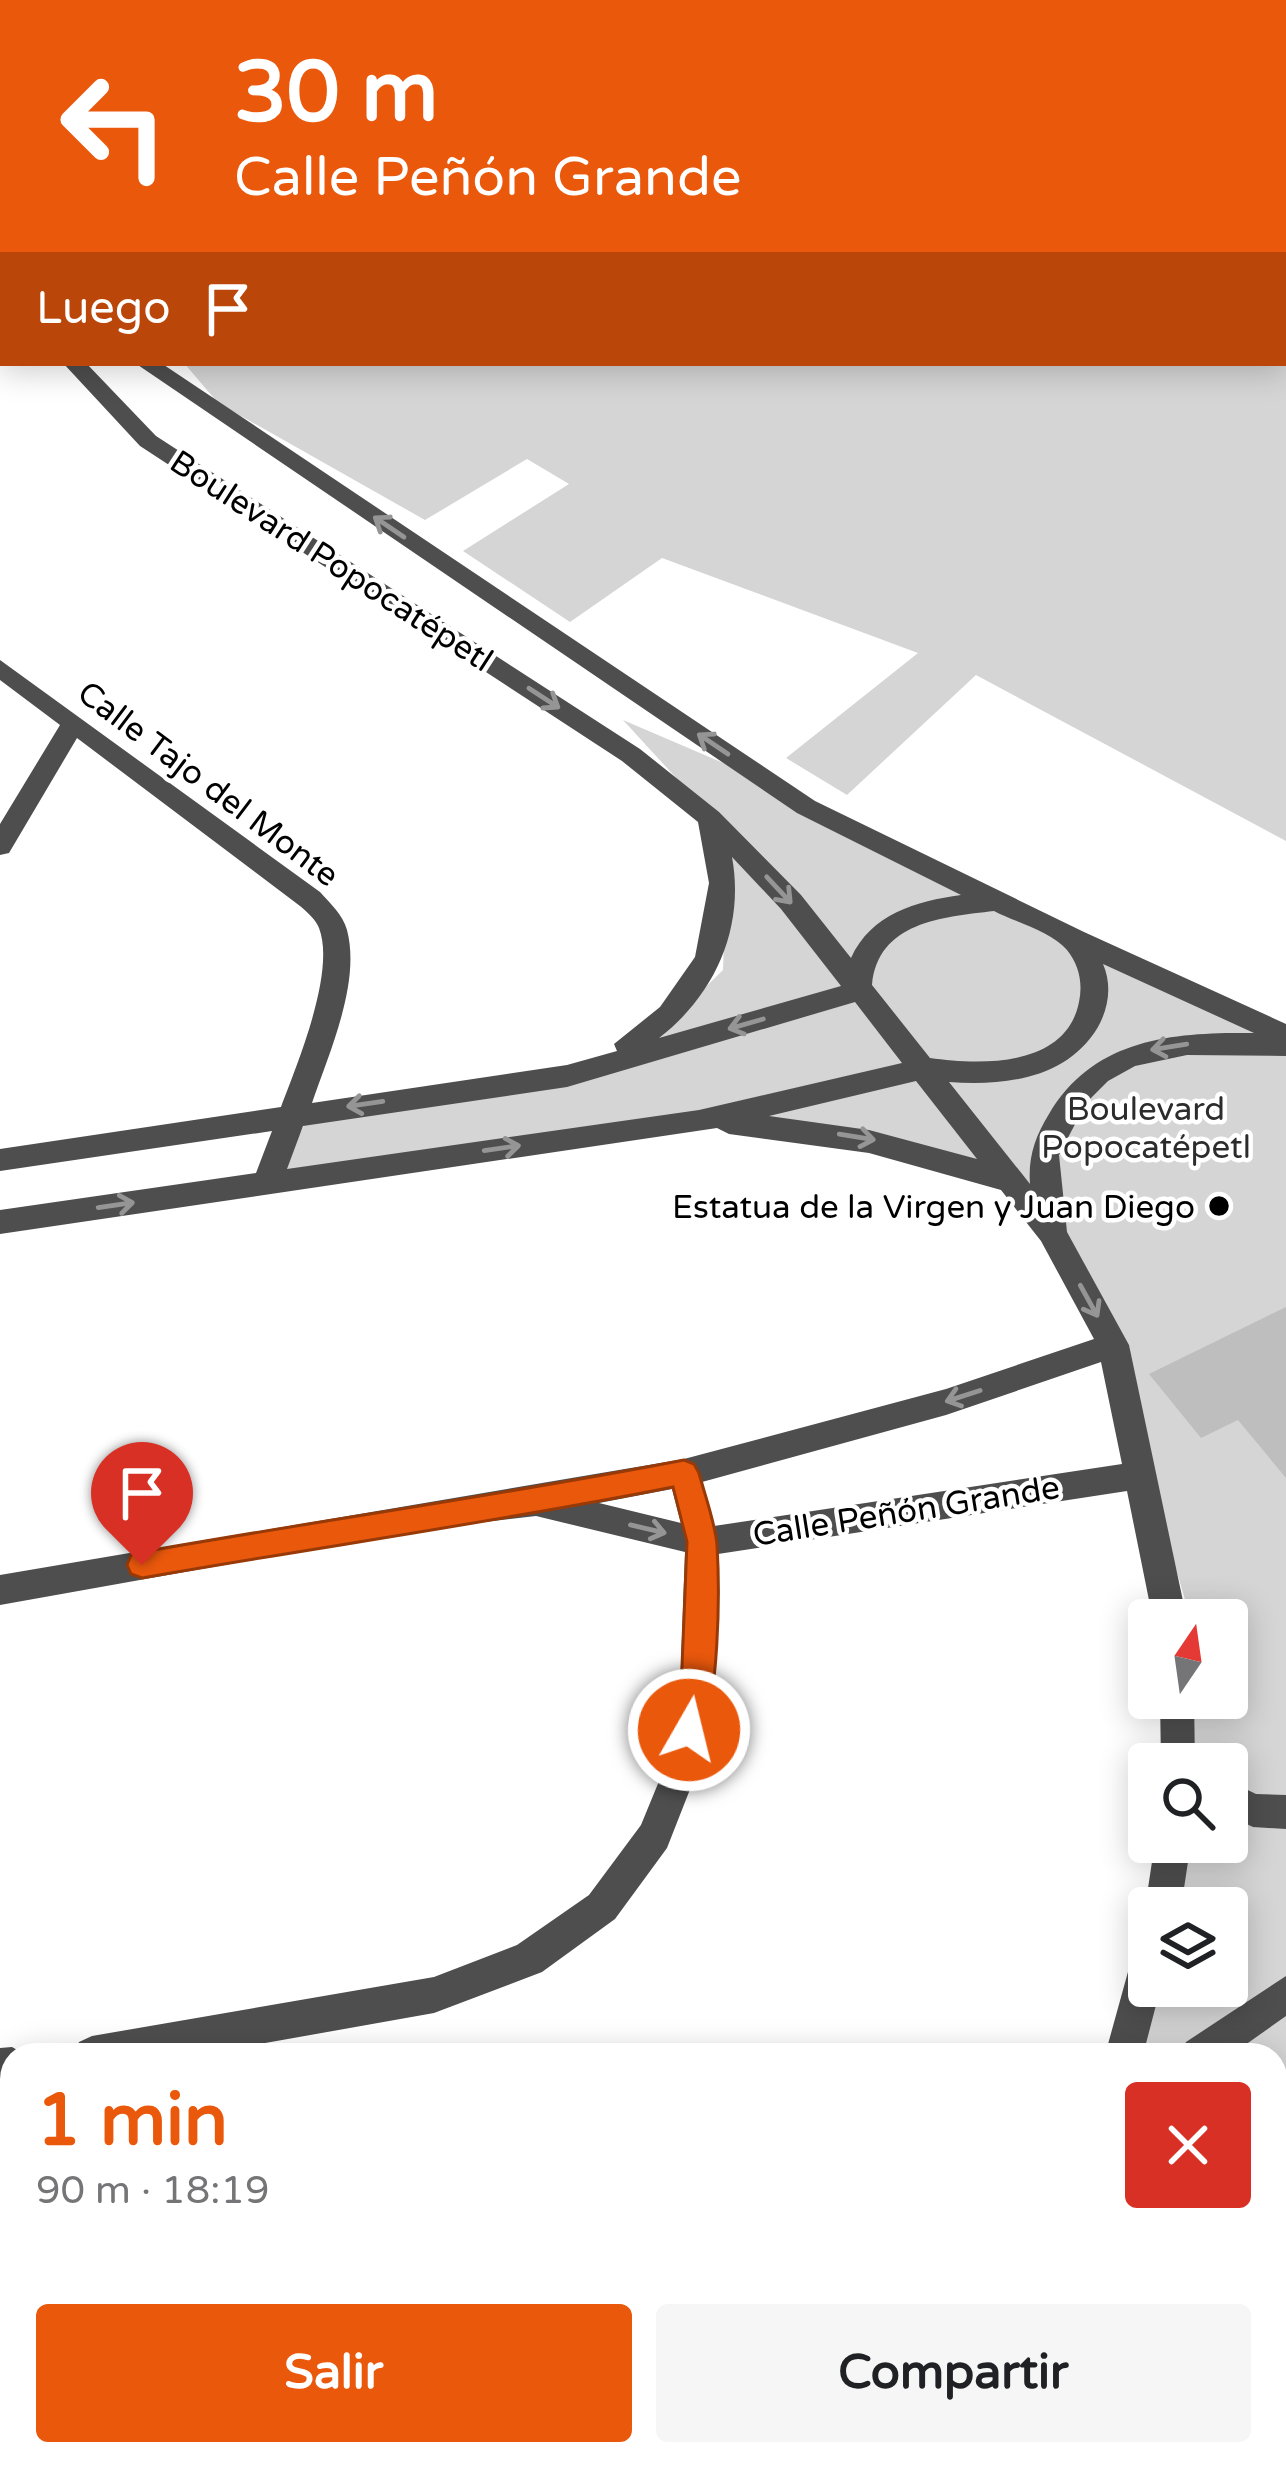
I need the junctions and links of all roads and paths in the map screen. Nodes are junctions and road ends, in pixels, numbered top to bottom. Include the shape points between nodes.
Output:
1 (77, 366) edge
2 (150, 366) edge
3 (0, 668) edge
4 (72, 726) junction
5 (710, 818) junction
6 (0, 846) edge
7 (998, 902) junction
8 (1074, 939) junction
9 (858, 991) junction
10 (1286, 1041) edge
11 (926, 1068) junction
12 (567, 1076) junction
13 (290, 1115) junction
14 (699, 1121) junction
15 (0, 1160) edge
16 (1006, 1180) junction
17 (268, 1182) junction
18 (0, 1222) edge
19 (1052, 1233) junction
20 (1113, 1345) junction
21 (684, 1473) junction
22 (1138, 1475) junction
23 (534, 1502) junction
24 (702, 1542) junction
25 (0, 1590) edge
26 (1165, 1599) edge
27 (1248, 1808) edge
28 (1286, 1812) edge
29 (1286, 1994) edge
30 (1137, 2007) edge
31 (160, 2043) edge
32 (1127, 2043) edge
33 (1215, 2043) edge

1 -> 5 street, Boulevard Popocatépetl via 148,440 631,754
7 -> 2 street, Boulevard Popocatépetl via 806,807
3 - 4 street, Calle Tajo del Monte
4 - 6 street
4 - 13 street, Calle Tajo del Monte via 237,843 332,925 337,958 326,1014
5 -> 9 street, Boulevard Popocatépetl via 791,902
5 - 12 street via 723,880 708,960 692,992 666,1024
7 - 8 street, Boulevard Popocatépetl
7 - 9 street via 934,908 890,927 869,944
8 - 10 street, Boulevard Popocatépetl
8 - 11 street via 1093,973 1094,994 1068,1048 1019,1069
9 - 11 street, Boulevard Popocatépetl
9 -> 12 street
10 -> 19 street via 1170,1046 1099,1073 1071,1096 1044,1155
11 - 14 street
11 - 16 street, Boulevard Popocatépetl
12 -> 13 street
13 - 15 street
13 - 17 street, Calle Tajo del Monte
14 -> 16 street via 868,1138
17 -> 14 street
16 - 19 street, Boulevard Popocatépetl
18 -> 17 street
19 -> 20 street, Boulevard Popocatépetl
20 -> 21 street, Calle Peñón Grande via 946,1402
20 - 22 street, Boulevard Popocatépetl
21 - 23 street, Calle Peñón Grande
21 - 24 street
22 - 24 street, Calle Peñón Grande
22 - 26 street, Boulevard Popocatépetl
23 -> 24 street, Calle Peñón Grande
23 - 25 street, Calle Peñón Grande
24 - 31 street via 697,1691 681,1769 654,1836 602,1907 529,1959 434,1995
27 - 28 street
29 - 33 street
30 - 32 street

